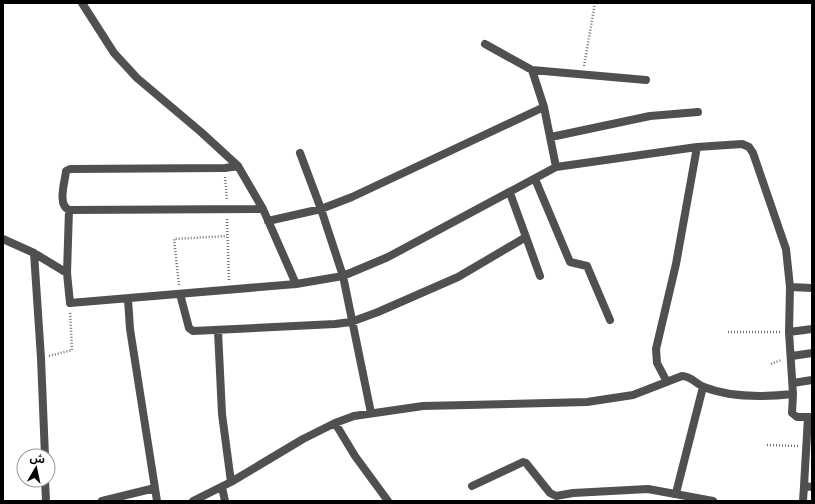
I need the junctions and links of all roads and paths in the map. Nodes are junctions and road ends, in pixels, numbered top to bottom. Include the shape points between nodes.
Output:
1 (82, 3) edge
2 (595, 3) edge
3 (485, 44) dead end
4 (532, 70) junction
5 (583, 74) junction
6 (646, 80) dead end
7 (544, 107) junction
8 (698, 112) dead end
9 (551, 137) junction
10 (697, 147) junction
11 (300, 153) dead end
12 (238, 166) junction
13 (556, 167) junction
14 (225, 168) junction
15 (535, 179) junction
16 (510, 193) junction
17 (228, 209) junction
18 (263, 209) junction
19 (321, 209) junction
20 (69, 210) junction
21 (268, 221) junction
22 (227, 236) junction
23 (526, 238) junction
24 (3, 239) edge
25 (34, 253) junction
26 (67, 273) junction
27 (343, 276) junction
28 (540, 276) dead end
29 (296, 284) junction
30 (790, 287) junction
31 (812, 288) edge
32 (229, 290) junction
33 (180, 294) junction
34 (128, 299) junction
35 (70, 303) junction
36 (610, 320) dead end
37 (352, 322) junction
38 (812, 329) edge
39 (218, 331) junction
40 (728, 332) dead end
41 (789, 332) junction
42 (812, 353) edge
43 (792, 356) junction
44 (41, 358) junction
45 (812, 380) edge
46 (667, 382) junction
47 (793, 383) junction
48 (703, 387) junction
49 (793, 394) junction
50 (370, 414) junction
51 (810, 417) edge
52 (335, 423) junction
53 (766, 446) dead end
54 (806, 446) junction
55 (45, 448) edge
56 (231, 482) junction
57 (472, 486) dead end
58 (808, 486) edge
59 (222, 487) junction
60 (45, 488) edge
61 (155, 488) junction
62 (676, 493) junction
63 (46, 501) edge
64 (102, 501) edge
65 (157, 501) edge
66 (193, 501) edge
67 (225, 501) edge
68 (388, 501) edge
69 (713, 501) edge
70 (803, 501) edge

1 - 12 street via 114,53 137,78
2 - 5 path
3 - 4 street
4 - 5 street
4 - 7 street
5 - 6 street
7 - 9 street
7 - 19 street
8 - 9 street via 650,116
9 - 13 street
10 - 13 street
10 - 30 street via 742,144 749,147 753,153 786,249
10 - 46 street via 676,264 656,349 658,363
11 - 19 street
12 - 14 street
12 - 18 street
13 - 15 street
14 - 17 path
14 - 20 street via 70,169 66,171 62,203
15 - 16 street
15 - 36 street via 570,262 587,266
16 - 23 street
16 - 27 street via 388,258
17 - 18 street
17 - 20 street
17 - 22 path
18 - 21 street
19 - 21 street
19 - 27 street
20 - 26 street
21 - 29 street
22 - 32 path
22 - 33 path via 174,239
23 - 28 street
23 - 37 street via 458,277
24 - 25 street
25 - 26 street
25 - 44 street
26 - 35 street
27 - 29 street
27 - 37 street
29 - 32 street
30 - 31 street
30 - 41 street
32 - 33 street
33 - 34 street
33 - 39 street via 191,330
34 - 35 street
34 - 61 street via 130,329
35 - 44 path via 72,350
37 - 39 street
37 - 50 street
38 - 41 street
39 - 56 street via 222,414
40 - 41 path
41 - 43 street
42 - 43 street
43 - 47 street
44 - 55 street
45 - 47 street
46 - 48 street via 685,376
46 - 50 street via 633,395 587,402 423,406
47 - 49 street
48 - 49 street via 758,396
48 - 62 street
49 - 51 street via 792,414 797,417
50 - 52 street via 354,416
51 - 54 street
52 - 56 street
52 - 68 street via 355,456
53 - 54 path
54 - 58 street
56 - 59 street
57 - 62 street via 523,462 550,493 556,496 573,492 632,489
58 - 70 street
59 - 66 street
59 - 67 street
60 - 63 street
61 - 64 street
61 - 65 street
62 - 69 street

